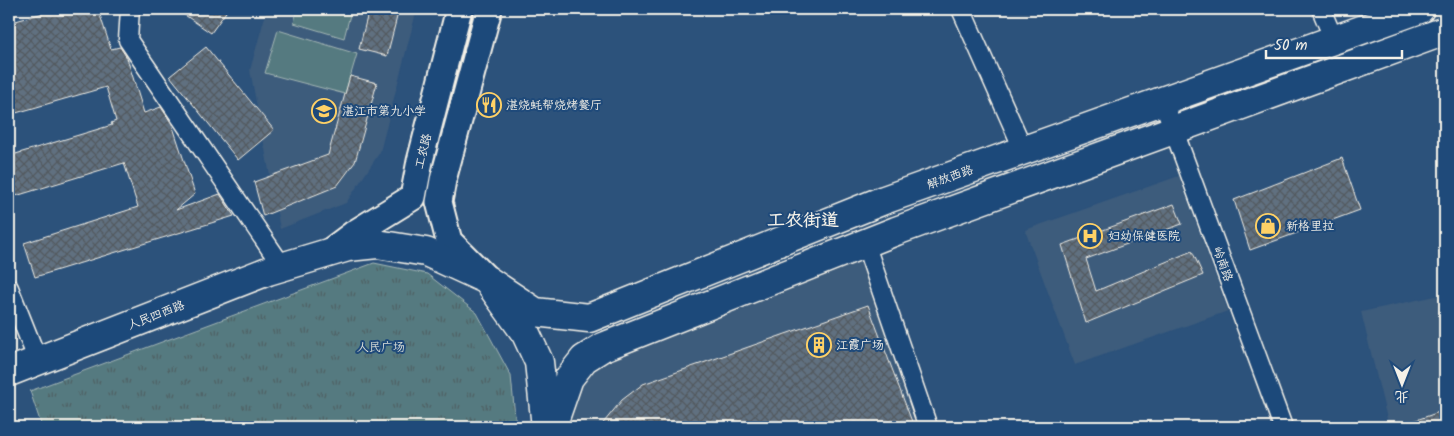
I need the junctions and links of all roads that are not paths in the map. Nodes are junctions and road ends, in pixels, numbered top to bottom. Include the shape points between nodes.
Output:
1 (130, 9) edge
2 (459, 9) edge
3 (489, 9) edge
4 (961, 9) edge
5 (1321, 9) edge
6 (1420, 9) edge
7 (1445, 31) edge
8 (1334, 40) junction
9 (1162, 101) junction
10 (1174, 130) junction
11 (1024, 150) junction
12 (865, 243) junction
13 (305, 259) junction
14 (487, 280) junction
15 (9, 288) edge
16 (38, 361) junction
17 (9, 372) edge
18 (546, 427) edge
19 (552, 427) edge
20 (928, 427) edge
21 (1283, 427) edge

1 - 13 street via 128,40
2 - 13 street, 工农路 via 413,197
3 - 14 street via 442,180 439,202 449,241
4 - 11 street
5 - 8 street
6 - 8 main road, 解放西路
7 - 10 main road
8 - 9 main road, 解放西路
9 - 10 street, 岭南路
9 - 11 main road, 解放西路
10 - 12 main road
10 - 21 street, 岭南路
11 - 14 main road, 解放西路 via 884,200 589,318 535,312
12 - 19 main road via 603,347 584,359 569,378
12 - 20 street
13 - 14 main road, 解放西路 via 348,247 377,244 426,252
13 - 16 main road, 人民四西路
14 - 18 main road via 526,334 539,362
15 - 16 street
16 - 17 main road, 人民四西路

